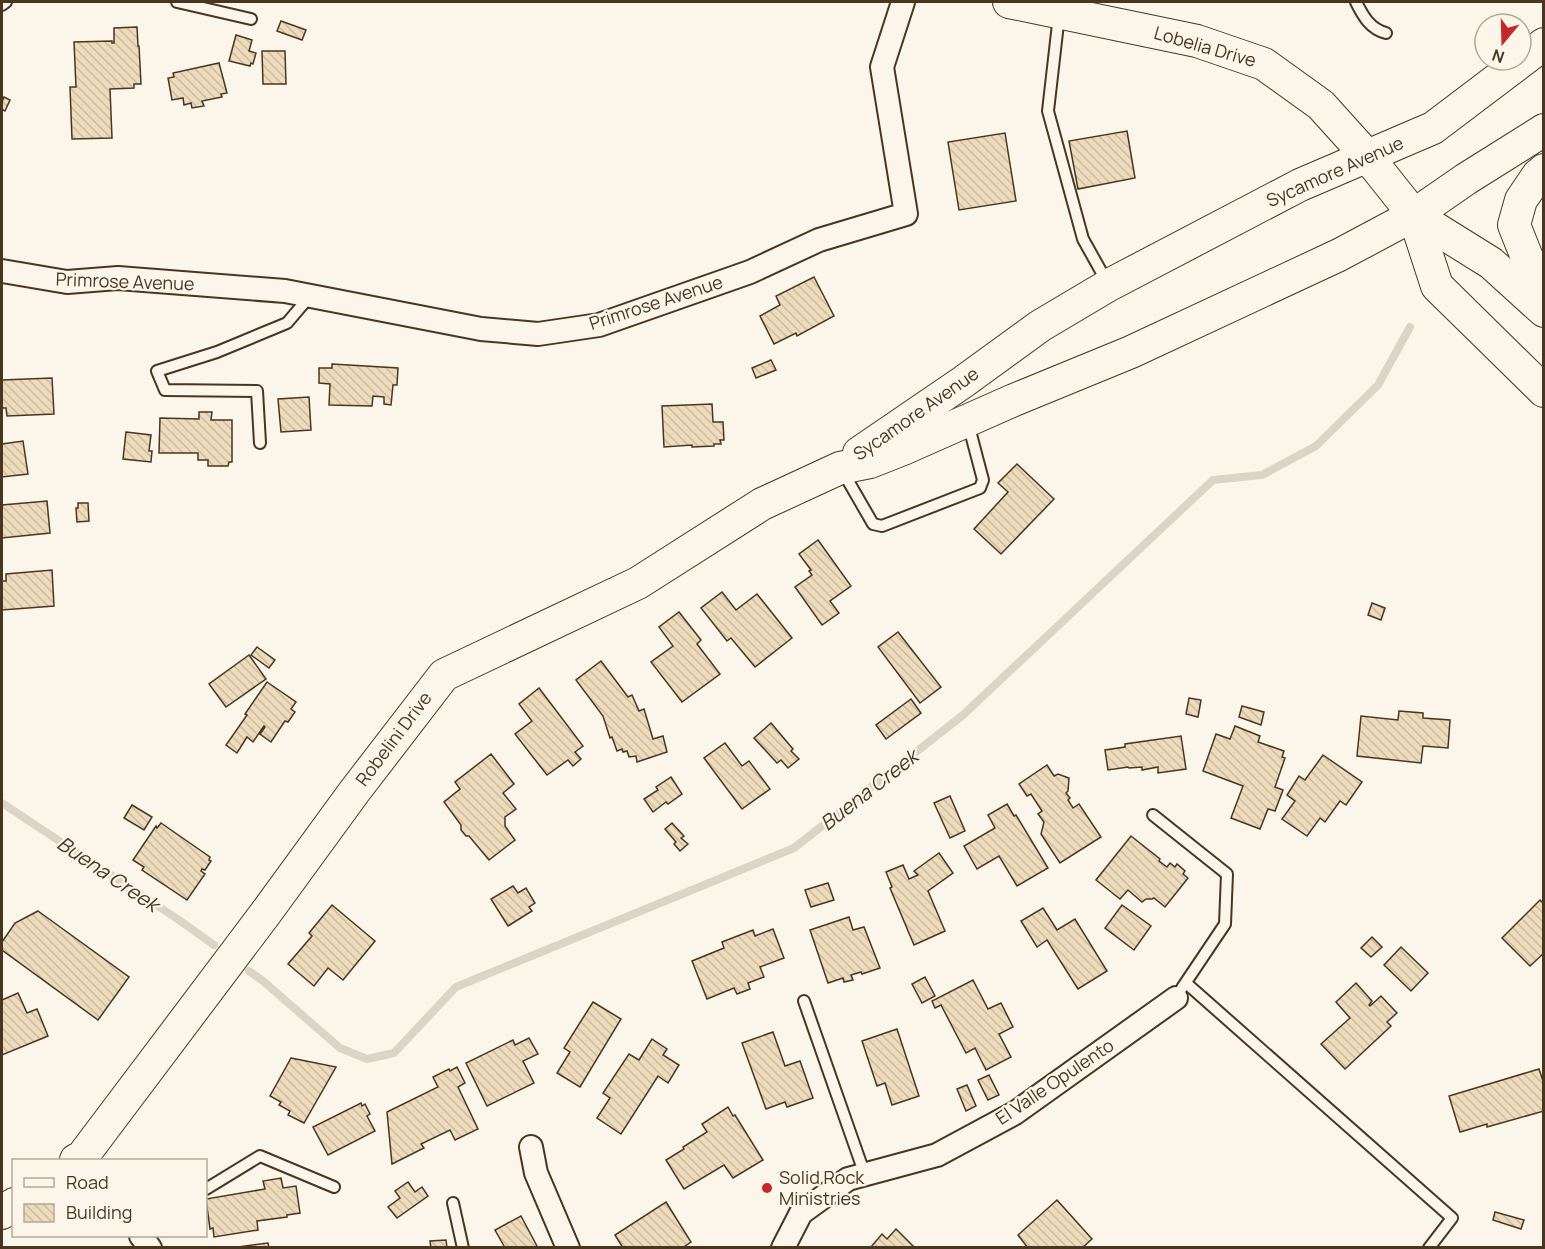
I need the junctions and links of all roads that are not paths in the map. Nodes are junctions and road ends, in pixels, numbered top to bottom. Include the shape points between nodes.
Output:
1 (6, 2) edge
2 (177, 2) edge
3 (903, 2) edge
4 (1009, 2) edge
5 (1356, 2) edge
6 (2, 5) edge
7 (1059, 12) junction
8 (251, 19) dead end
9 (1386, 33) dead end
10 (1544, 44) edge
11 (1544, 130) edge
12 (1367, 156) junction
13 (1544, 170) edge
14 (1414, 215) junction
15 (2, 272) edge
16 (1544, 275) edge
17 (1109, 285) junction
18 (310, 296) junction
19 (1544, 311) edge
20 (1544, 391) edge
21 (967, 420) junction
22 (260, 443) dead end
23 (840, 468) junction
24 (1153, 815) dead end
25 (1181, 990) junction
26 (804, 1001) dead end
27 (531, 1147) dead end
28 (81, 1159) edge
29 (865, 1174) junction
30 (334, 1187) dead end
31 (207, 1188) edge
32 (453, 1203) dead end
33 (463, 1248) edge
34 (568, 1248) edge
35 (783, 1248) edge
36 (1429, 1248) edge

1 - 6 lane
2 - 8 lane
3 - 18 street, Primrose Avenue via 882,68 906,214 819,240 750,272 598,325 568,330 538,334 481,329
4 - 7 main road, Lobelia Drive
5 - 9 lane via 1372,26
7 - 12 main road, Lobelia Drive via 1197,41 1264,64 1321,105
7 - 17 lane via 1048,111 1083,239
10 - 12 main road, Sycamore Avenue via 1433,128
11 - 14 main road, Sycamore Avenue
12 - 14 main road, Lobelia Drive
12 - 17 main road, Sycamore Avenue via 1300,184
13 - 16 main road via 1521,200 1514,225 1528,260
14 - 19 main road via 1491,263
14 - 20 main road via 1437,286
14 - 21 main road, Sycamore Avenue via 1131,352
15 - 18 street, Primrose Avenue via 67,282 118,278
17 - 23 main road, Sycamore Avenue via 1040,326
18 - 22 lane via 287,323 158,371 165,390 257,391
21 - 23 main road, Sycamore Avenue via 870,462
21 - 23 lane via 983,480 980,488 882,526 873,524
23 - 28 main road, Robelini Drive via 762,504 638,583 444,675
24 - 25 lane via 1227,874 1224,924
25 - 29 street, El Valle Opulento via 1014,1113 937,1155
25 - 36 lane via 1452,1218
26 - 29 lane
27 - 34 street via 536,1173
29 - 35 street, El Valle Opulento via 848,1179 801,1214
30 - 31 lane via 260,1156
32 - 33 lane

